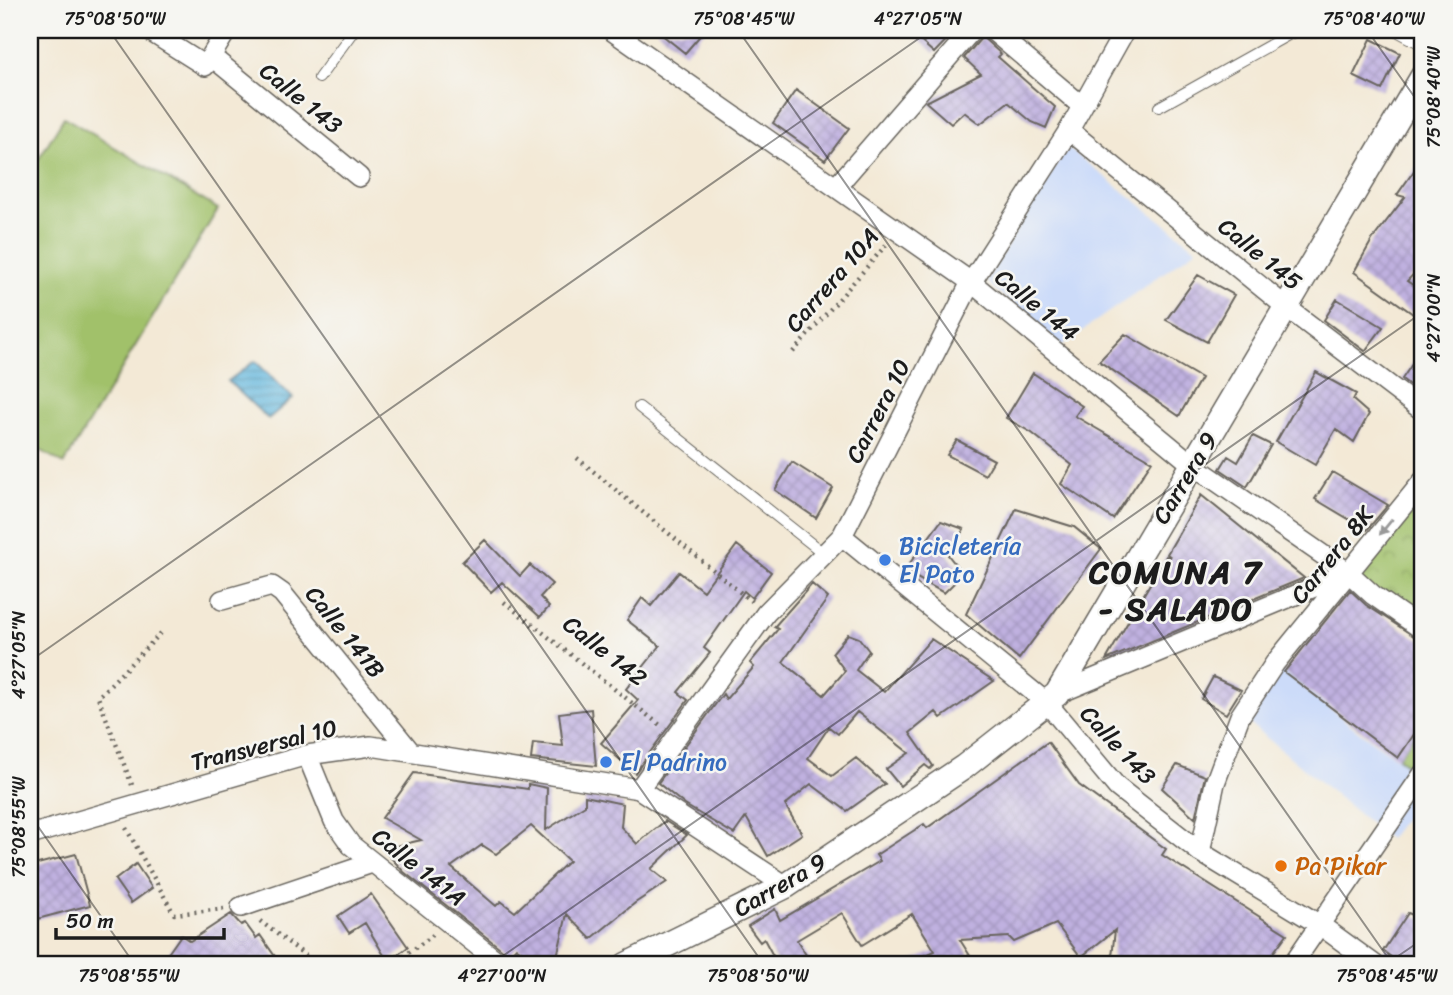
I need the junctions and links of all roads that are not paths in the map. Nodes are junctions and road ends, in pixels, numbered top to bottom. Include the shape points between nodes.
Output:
1 (148, 30) edge
2 (228, 30) edge
3 (354, 30) edge
4 (611, 30) edge
5 (972, 30) edge
6 (992, 30) edge
7 (1125, 30) edge
8 (1297, 30) edge
9 (1395, 30) edge
10 (1423, 44) edge
11 (208, 61) junction
12 (1423, 76) edge
13 (319, 78) dead end
14 (1082, 106) junction
15 (1159, 107) dead end
16 (1069, 130) junction
17 (359, 177) dead end
18 (835, 187) junction
19 (971, 282) junction
20 (1286, 307) junction
21 (639, 407) dead end
22 (1423, 411) edge
23 (1192, 465) junction
24 (1423, 481) edge
25 (842, 536) junction
26 (822, 553) junction
27 (1349, 573) junction
28 (222, 600) dead end
29 (1423, 629) edge
30 (1052, 699) junction
31 (410, 751) junction
32 (307, 754) junction
33 (1423, 774) edge
34 (639, 789) junction
35 (30, 835) edge
36 (1200, 852) junction
37 (372, 863) junction
38 (786, 886) junction
39 (242, 907) road end
40 (1320, 925) junction
41 (502, 965) edge
42 (626, 965) edge
43 (1292, 965) edge
44 (1375, 965) edge

1 - 11 street, Calle 143
2 - 11 street
3 - 13 lane
4 - 18 street, Calle 144
5 - 18 street
6 - 14 street
7 - 14 street, Carrera 10
8 - 15 lane
9 - 10 lane
11 - 17 street, Calle 143
12 - 20 street, Carrera 9
14 - 16 street, Carrera 10
16 - 19 street, Carrera 10
16 - 20 street, Calle 145
18 - 19 street, Calle 144
19 - 23 street, Calle 144
19 - 25 street, Carrera 10
20 - 22 street, Calle 145
20 - 23 street, Carrera 9
21 - 26 lane
23 - 27 street, Calle 144
23 - 30 street, Carrera 9
24 -> 27 street, Carrera 8K
25 - 26 street, Carrera 10
25 - 30 street, Calle 143
26 - 34 street, Carrera 10 via 766,613
27 - 29 street, Calle 144
27 - 30 street
27 - 36 street, Carrera 8K via 1240,716 1215,783
28 - 31 street, Calle 141B via 271,586 282,593
30 - 36 street, Calle 143 via 1117,787
30 - 38 street, Carrera 9 via 964,766
31 - 32 street, Transversal 10 via 371,746
31 - 34 street, Transversal 10
32 - 35 street, Transversal 10
32 - 37 street, Calle 141A via 334,821
33 - 40 street
34 - 38 street
36 - 40 street, Calle 143
37 - 39 street
37 - 41 street, Calle 141A
38 - 42 street, Carrera 9
40 - 43 street
40 - 44 street, Calle 143

